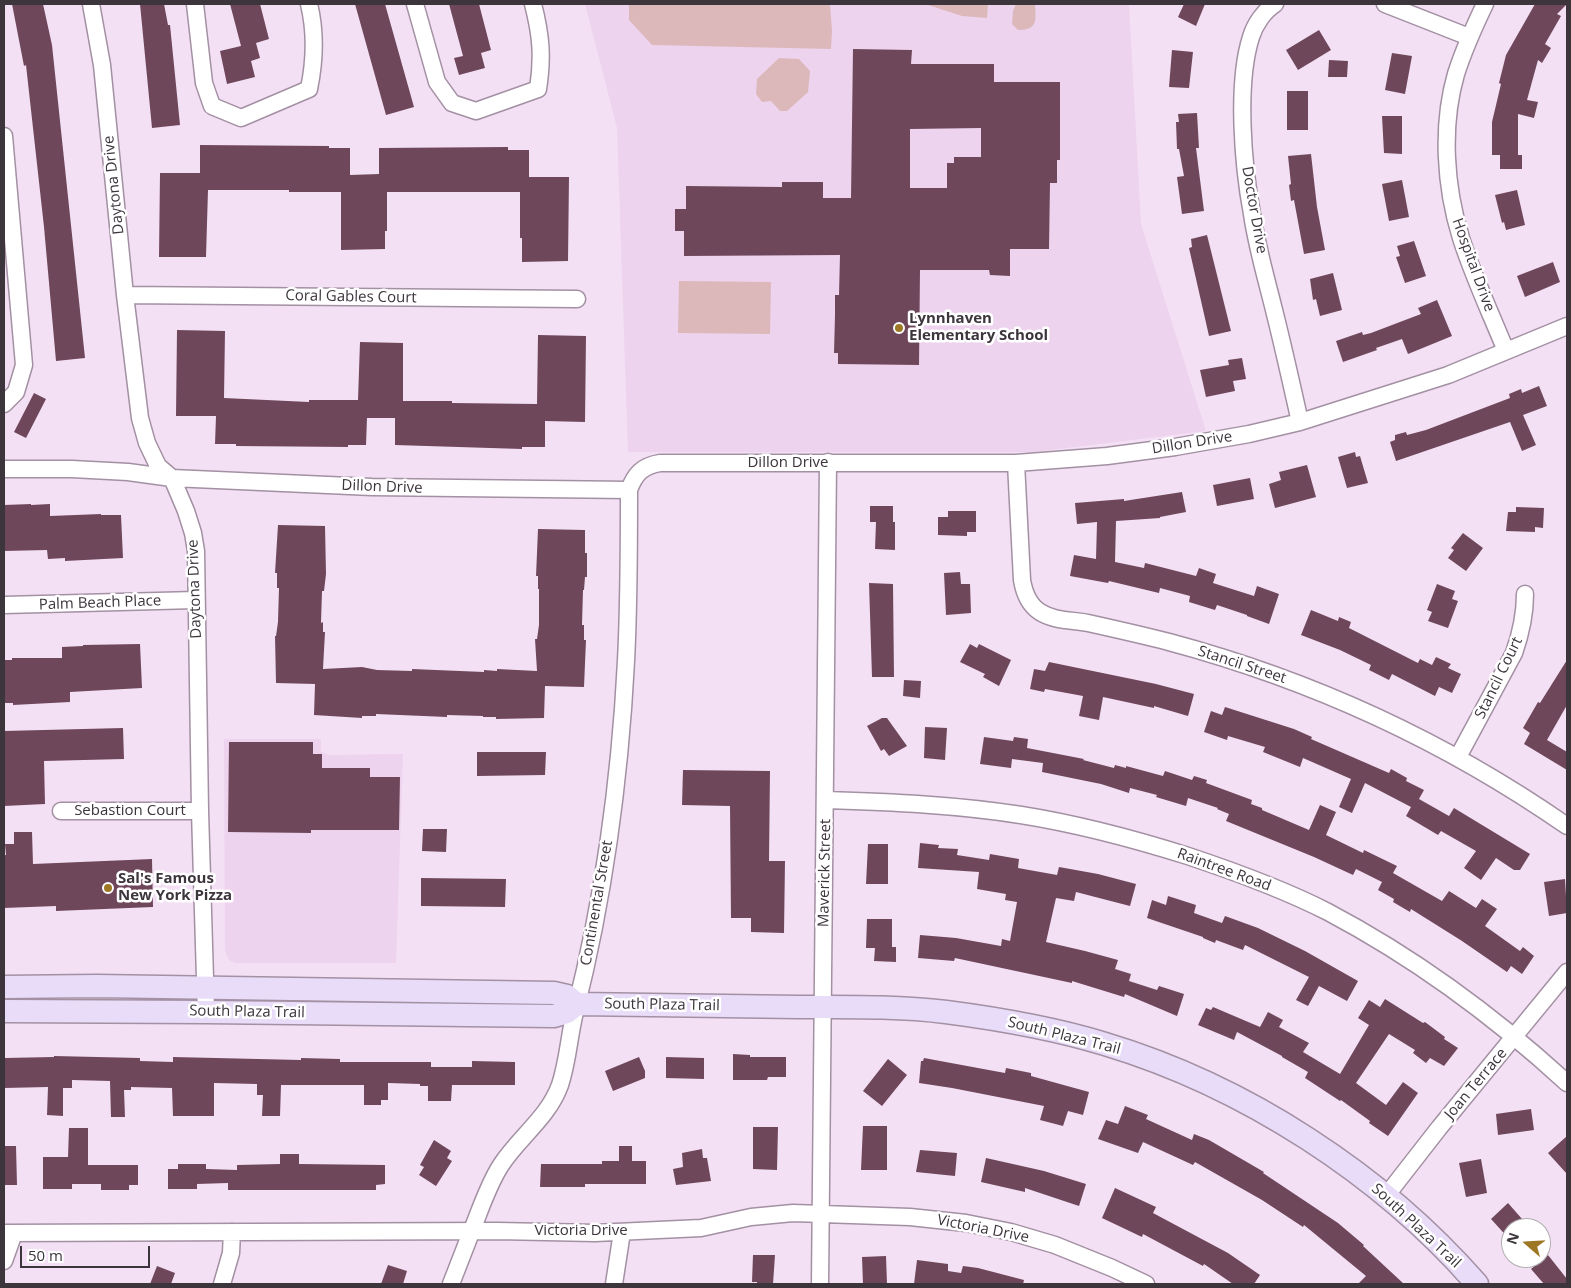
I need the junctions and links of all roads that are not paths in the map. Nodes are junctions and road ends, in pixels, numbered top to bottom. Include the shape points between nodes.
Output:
1 (91, 4) edge
2 (195, 4) edge
3 (309, 4) edge
4 (415, 4) edge
5 (533, 4) edge
6 (1275, 4) edge
7 (1385, 4) edge
8 (1485, 4) edge
9 (1469, 37) junction
10 (4, 136) edge
11 (125, 295) junction
12 (577, 299) dead end
13 (1567, 326) edge
14 (1506, 352) junction
15 (4, 404) edge
16 (1300, 422) junction
17 (828, 462) junction
18 (1016, 463) junction
19 (4, 469) edge
20 (172, 478) junction
21 (629, 490) junction
22 (1525, 594) dead end
23 (196, 600) junction
24 (4, 605) edge
25 (1458, 757) junction
26 (826, 800) junction
27 (200, 811) junction
28 (61, 812) dead end
29 (1567, 826) edge
30 (1567, 972) edge
31 (4, 987) edge
32 (206, 988) junction
33 (577, 1004) junction
34 (824, 1007) junction
35 (4, 1012) edge
36 (206, 1012) junction
37 (1516, 1037) junction
38 (1567, 1083) edge
39 (1386, 1196) junction
40 (821, 1214) junction
41 (232, 1232) junction
42 (471, 1232) junction
43 (622, 1232) junction
44 (9, 1233) edge
45 (4, 1260) edge
46 (222, 1284) edge
47 (451, 1284) edge
48 (614, 1284) edge
49 (820, 1284) edge
50 (1146, 1284) edge
51 (1477, 1284) edge

1 - 11 street, Daytona Drive via 102,65
2 - 3 street via 204,83 212,106 241,118 309,89 315,40
4 - 5 street via 437,82 452,103 476,111 538,89 542,65 541,40
6 - 16 street, Doctor Drive via 1261,18 1251,36 1246,55 1244,147 1252,216
7 - 9 street
8 - 9 street, Hospital Drive
9 - 14 street, Hospital Drive via 1449,107 1448,175 1461,239
10 - 15 street via 24,365 16,392
11 - 12 street, Coral Gables Court
11 - 20 street, Daytona Drive via 140,418 158,466
13 - 14 street, Dillon Drive
14 - 16 street, Dillon Drive via 1448,375
16 - 18 street, Dillon Drive via 1175,447
17 - 18 street, Dillon Drive
17 - 21 street, Dillon Drive via 660,463 640,470
17 - 26 street, Maverick Street
18 - 25 street, Stancil Street via 1022,580 1030,602 1040,612 1227,658 1358,708
19 - 20 street, Dillon Drive via 100,470
20 - 21 street, Dillon Drive via 372,487
20 - 23 street, Daytona Drive via 193,533
21 - 33 street, Continental Street via 626,662 618,760 599,907
22 - 25 street, Stancil Court via 1525,612 1514,653
23 - 24 street, Palm Beach Place
23 - 27 street, Daytona Drive
25 - 29 street, Stancil Street
26 - 34 street, Maverick Street
26 - 37 street, Raintree Road via 951,807 1020,815 1079,826 1226,868 1328,912 1378,941 1428,972
27 - 28 street, Sebastion Court
27 - 32 street, Daytona Drive
30 - 37 street, Joan Terrace
31 - 32 main road, South Plaza Trail
32 - 33 main road, South Plaza Trail via 554,993 567,996
32 - 36 street, Daytona Drive
33 - 34 main road, South Plaza Trail
33 - 36 main road, South Plaza Trail via 554,1016
33 - 42 street, Continental Street via 559,1086 550,1105 501,1166 486,1192
34 - 39 main road, South Plaza Trail via 944,1012 1005,1020 1107,1044 1201,1080 1253,1107 1307,1138
34 - 40 street, Maverick Street
35 - 36 main road, South Plaza Trail
37 - 38 street, Raintree Road
37 - 39 street, Joan Terrace
39 - 51 main road, South Plaza Trail
40 - 43 street, Victoria Drive via 751,1217 701,1228
40 - 49 street, Maverick Street
40 - 50 street, Victoria Drive via 910,1217 1011,1232 1055,1245
41 - 42 street, Victoria Drive
41 - 44 street, Victoria Drive
41 - 46 street via 231,1253
42 - 43 street, Victoria Drive
42 - 47 street, Continental Street
43 - 48 street
44 - 45 street

